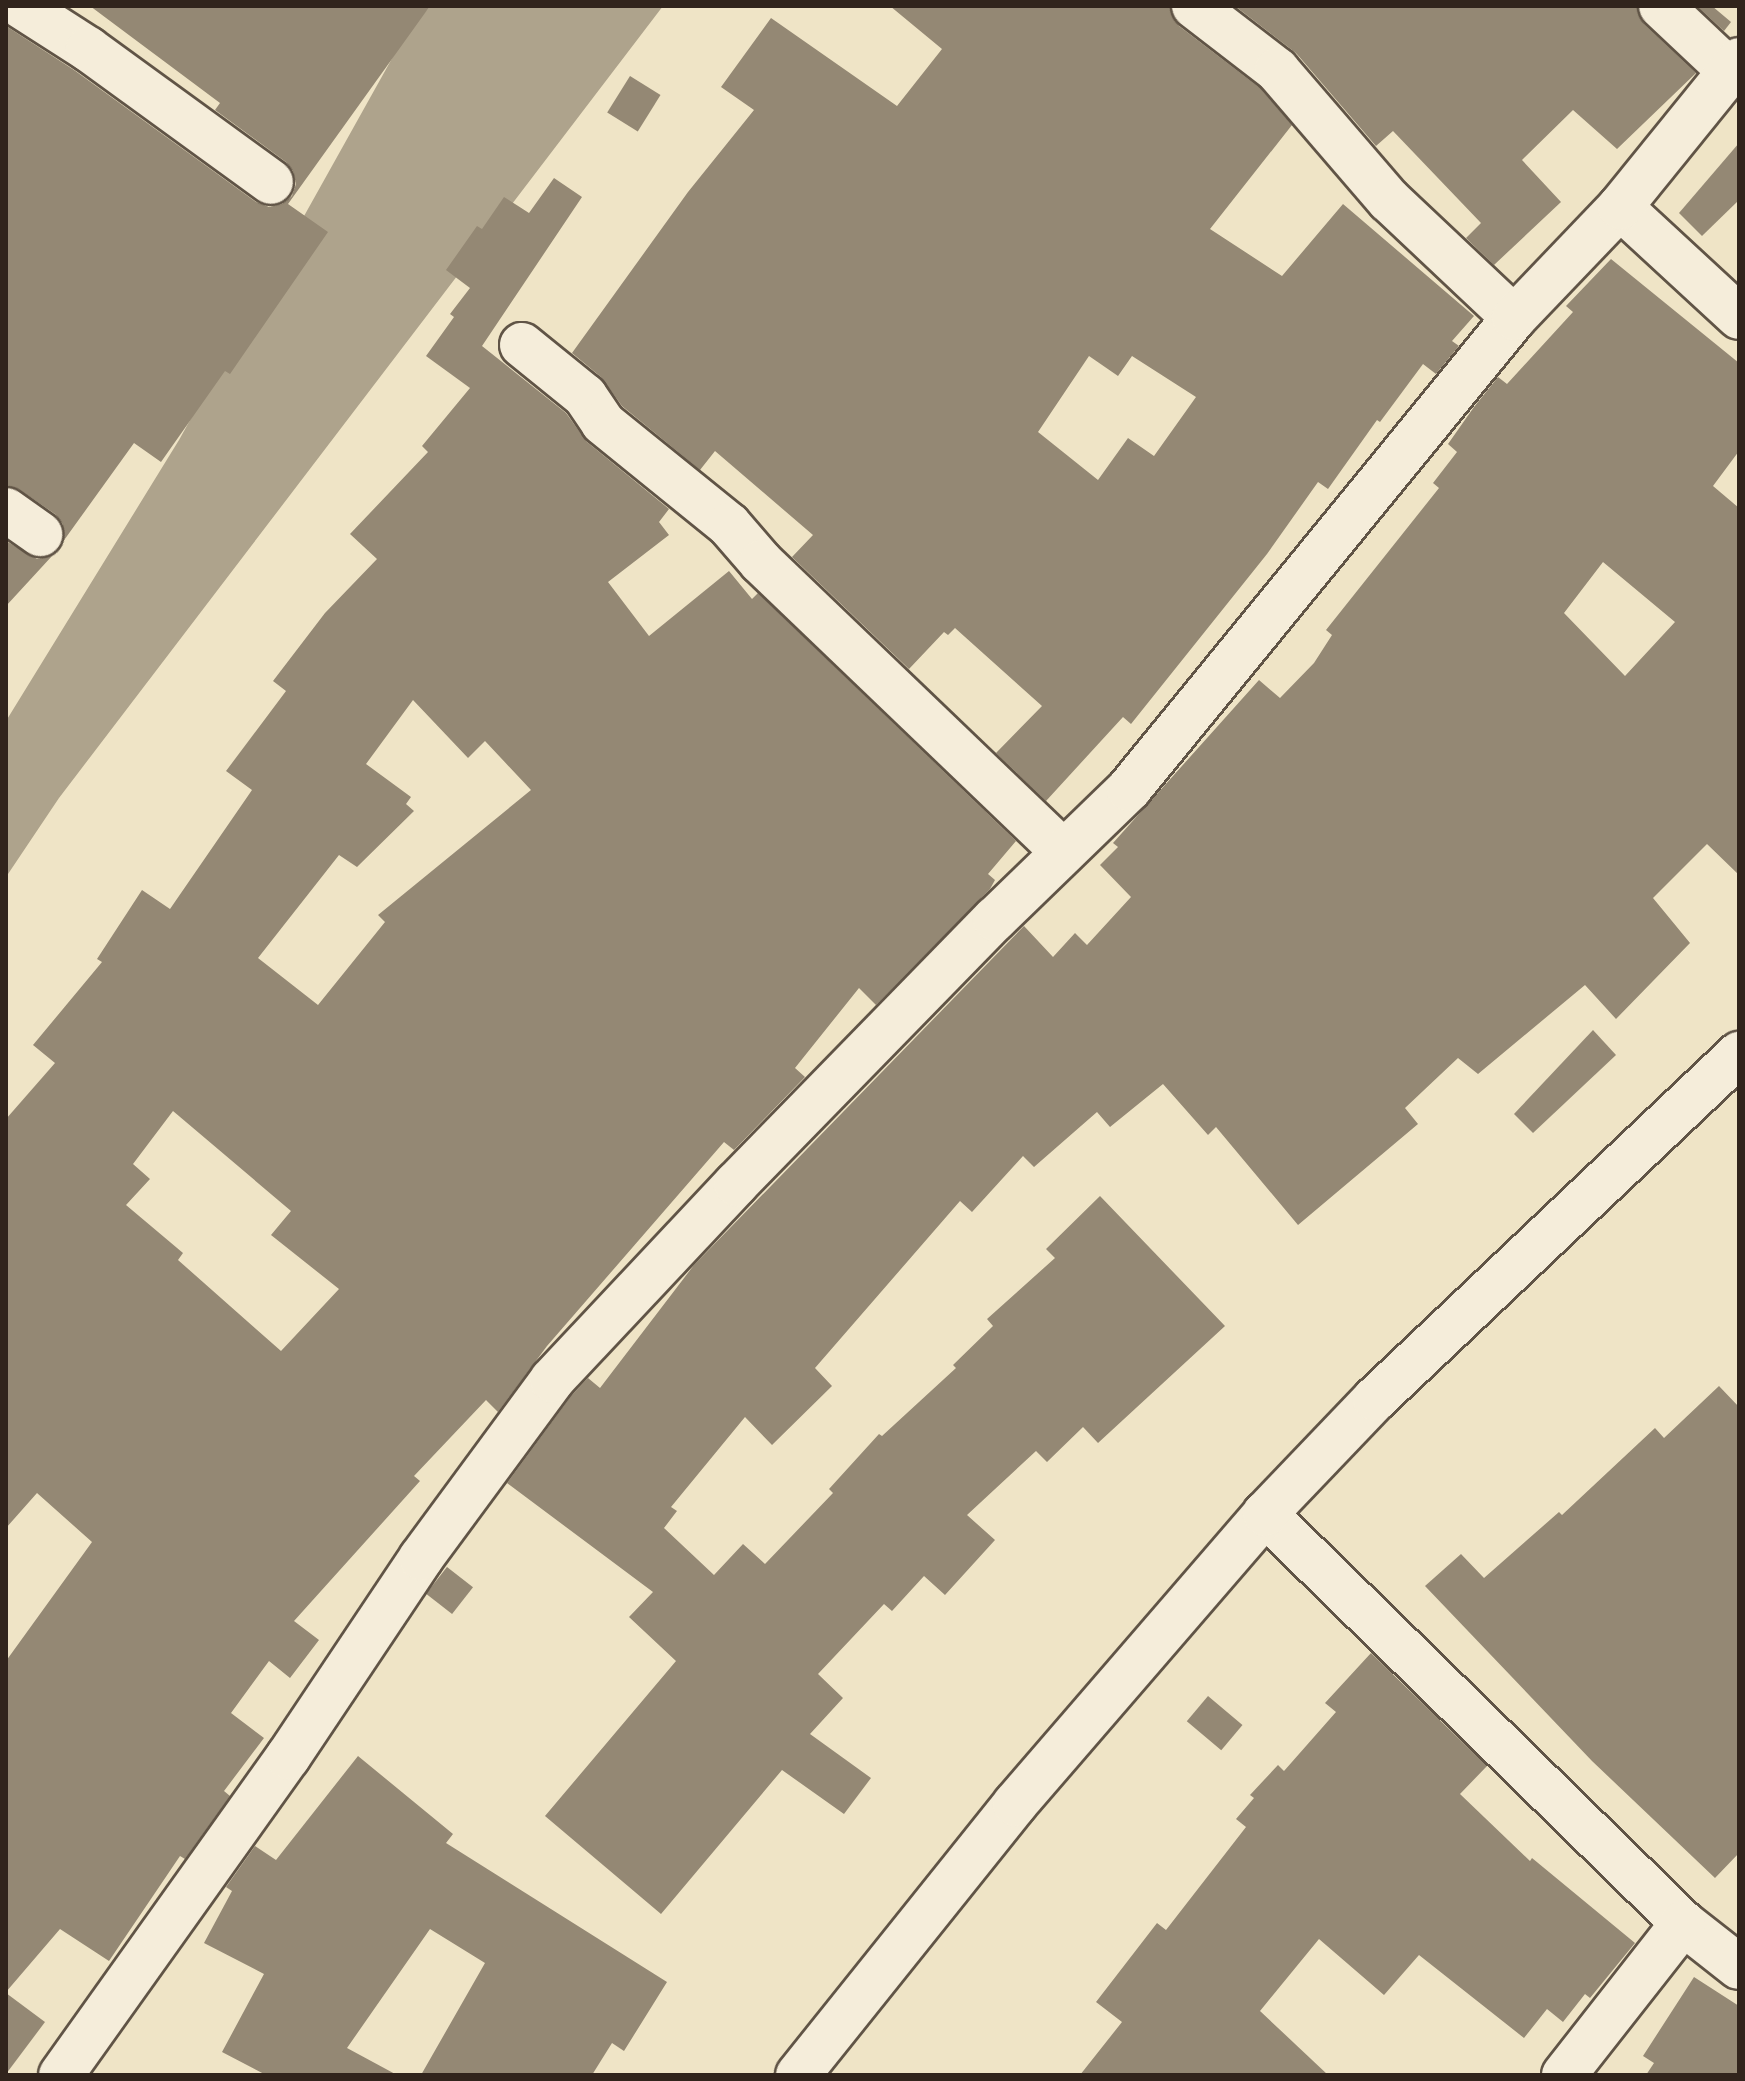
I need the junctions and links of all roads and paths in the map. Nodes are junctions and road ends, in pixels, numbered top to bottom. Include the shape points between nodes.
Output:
1 (21, 6) edge
2 (1194, 6) edge
3 (1661, 6) edge
4 (1734, 66) edge
5 (271, 182) dead end
6 (1620, 207) junction
7 (1739, 317) edge
8 (1514, 318) junction
9 (522, 345) dead end
10 (1063, 852) junction
11 (1739, 1054) edge
12 (1265, 1514) junction
13 (1683, 1923) junction
14 (1736, 1960) edge
15 (61, 2075) edge
16 (798, 2075) edge
17 (1564, 2075) edge

1 - 5 street
2 - 8 street via 1277,70 1389,200
3 - 4 street
4 - 6 street
6 - 7 street
6 - 8 street
8 - 10 street via 1129,789
9 - 10 street via 585,396 603,423 729,525 761,562
10 - 15 street via 736,1184 552,1380 421,1558 288,1757
11 - 12 street via 1375,1399
12 - 13 street
12 - 16 street via 1015,1804
13 - 14 street
13 - 17 street

